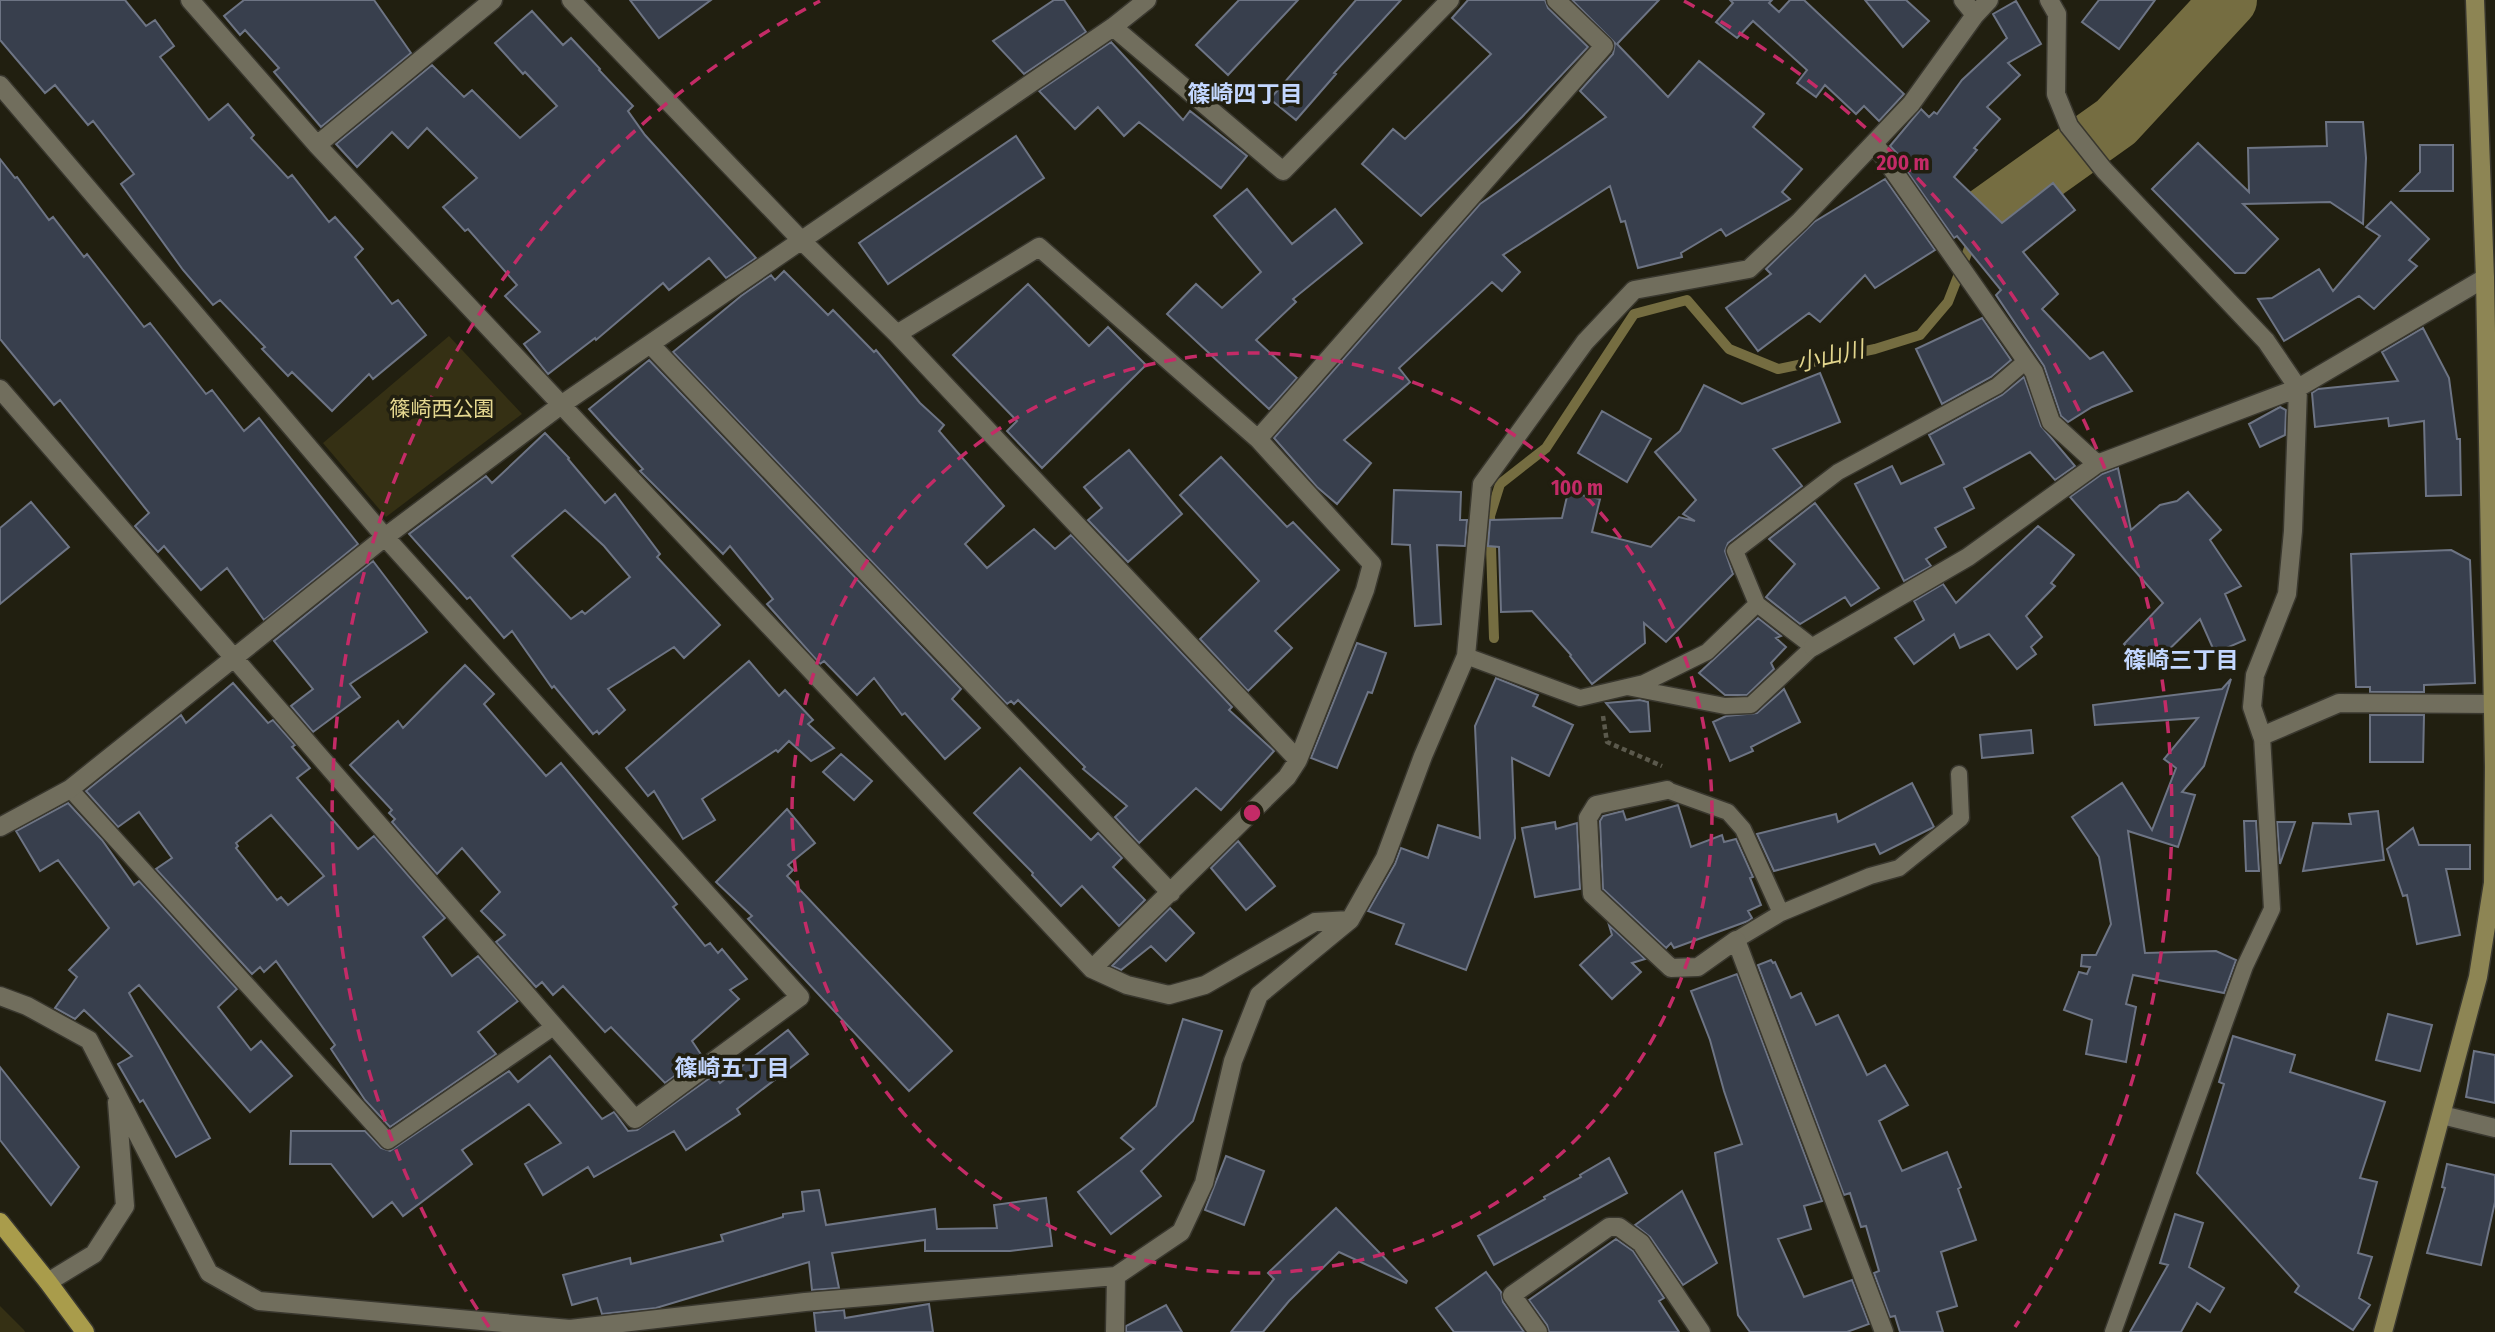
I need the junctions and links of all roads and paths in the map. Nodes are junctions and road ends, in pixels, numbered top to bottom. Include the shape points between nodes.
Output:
1 (190, 0) edge
2 (493, 0) edge
3 (571, 0) edge
4 (1147, 0) edge
5 (1450, 0) edge
6 (1556, 0) edge
7 (1963, 0) edge
8 (1989, 0) edge
9 (2049, 0) edge
10 (2475, 0) edge
11 (1975, 15) junction
12 (1113, 27) junction
13 (0, 85) edge
14 (1874, 143) junction
15 (317, 145) junction
16 (801, 240) junction
17 (2485, 278) junction
18 (897, 334) junction
19 (650, 344) junction
20 (2026, 361) junction
21 (2298, 388) junction
22 (0, 389) edge
23 (561, 405) junction
24 (1258, 439) junction
25 (2097, 464) junction
26 (2492, 489) edge
27 (385, 537) junction
28 (1757, 604) junction
29 (1813, 647) junction
30 (233, 656) junction
31 (1466, 656) junction
32 (1627, 687) junction
33 (1600, 695) junction
34 (2493, 704) junction
35 (2262, 736) junction
36 (1298, 760) junction
37 (1959, 775) dead end
38 (70, 789) junction
39 (1667, 790) junction
40 (0, 827) edge
41 (1171, 893) junction
42 (1781, 913) junction
43 (1350, 920) junction
44 (1736, 940) junction
45 (1092, 969) junction
46 (0, 996) edge
47 (555, 1026) junction
48 (116, 1095) junction
49 (2442, 1115) junction
50 (2495, 1128) edge
51 (0, 1222) edge
52 (1116, 1276) junction
53 (48, 1282) junction
54 (85, 1332) edge
55 (1115, 1332) edge
56 (1538, 1332) edge
57 (1701, 1332) edge
58 (1884, 1332) edge
59 (2113, 1332) edge
60 (2383, 1332) edge

1 - 15 street
2 - 15 street
3 - 16 street
4 - 12 street
5 - 12 street via 1283,171
6 - 24 street via 1604,46
7 - 11 street
8 - 11 street
9 - 21 street via 2057,14 2056,94 2069,126 2104,170 2266,341
10 - 17 street
11 - 14 street via 1911,104
12 - 16 street
13 - 27 street
14 - 20 street
14 - 31 street via 1749,269 1634,290 1585,342 1482,484
15 - 23 street
16 - 18 street
16 - 19 street
17 - 21 street
17 - 26 street
18 - 24 street via 1039,247
18 - 36 street
19 - 23 street
19 - 41 street
20 - 25 street via 2051,422
20 - 28 lane via 1997,386 1838,472 1735,551
21 - 25 street
21 - 35 street via 2294,531 2287,594 2255,675 2252,707
22 - 30 street
23 - 27 street
23 - 45 street
24 - 36 street via 1372,564
25 - 29 street via 1968,557
26 - 34 street
27 - 30 street
27 - 47 street via 800,997 635,1119
28 - 29 lane
28 - 32 lane via 1707,652
29 - 32 lane via 1751,705 1725,706
30 - 38 street
30 - 47 street
31 - 33 lane via 1580,698
31 - 43 street via 1385,858
32 - 33 lane
33 - 39 path via 1607,742 1663,766
34 - 35 street via 2339,704
34 - 49 street via 2493,883 2478,977
35 - 59 lane via 2272,909 2245,966
36 - 41 street via 1287,778
37 - 42 lane via 1961,818 1899,867
38 - 40 street
38 - 47 lane via 388,1141
39 - 42 lane via 1728,812 1743,829
39 - 44 street via 1596,805 1588,818 1592,894 1671,968 1698,967
41 - 45 street
42 - 44 lane
43 - 45 street via 1315,922 1205,985 1169,995 1128,985
43 - 52 street via 1259,995 1233,1061 1203,1183 1181,1232
44 - 58 street
46 - 48 street via 89,1040
48 - 52 street via 209,1273 259,1301 570,1329 805,1302
48 - 53 street via 125,1206 94,1254
49 - 50 street
49 - 60 street
51 - 53 main road
52 - 55 street
53 - 54 main road
56 - 57 street via 1512,1295 1609,1227 1619,1227 1641,1243

